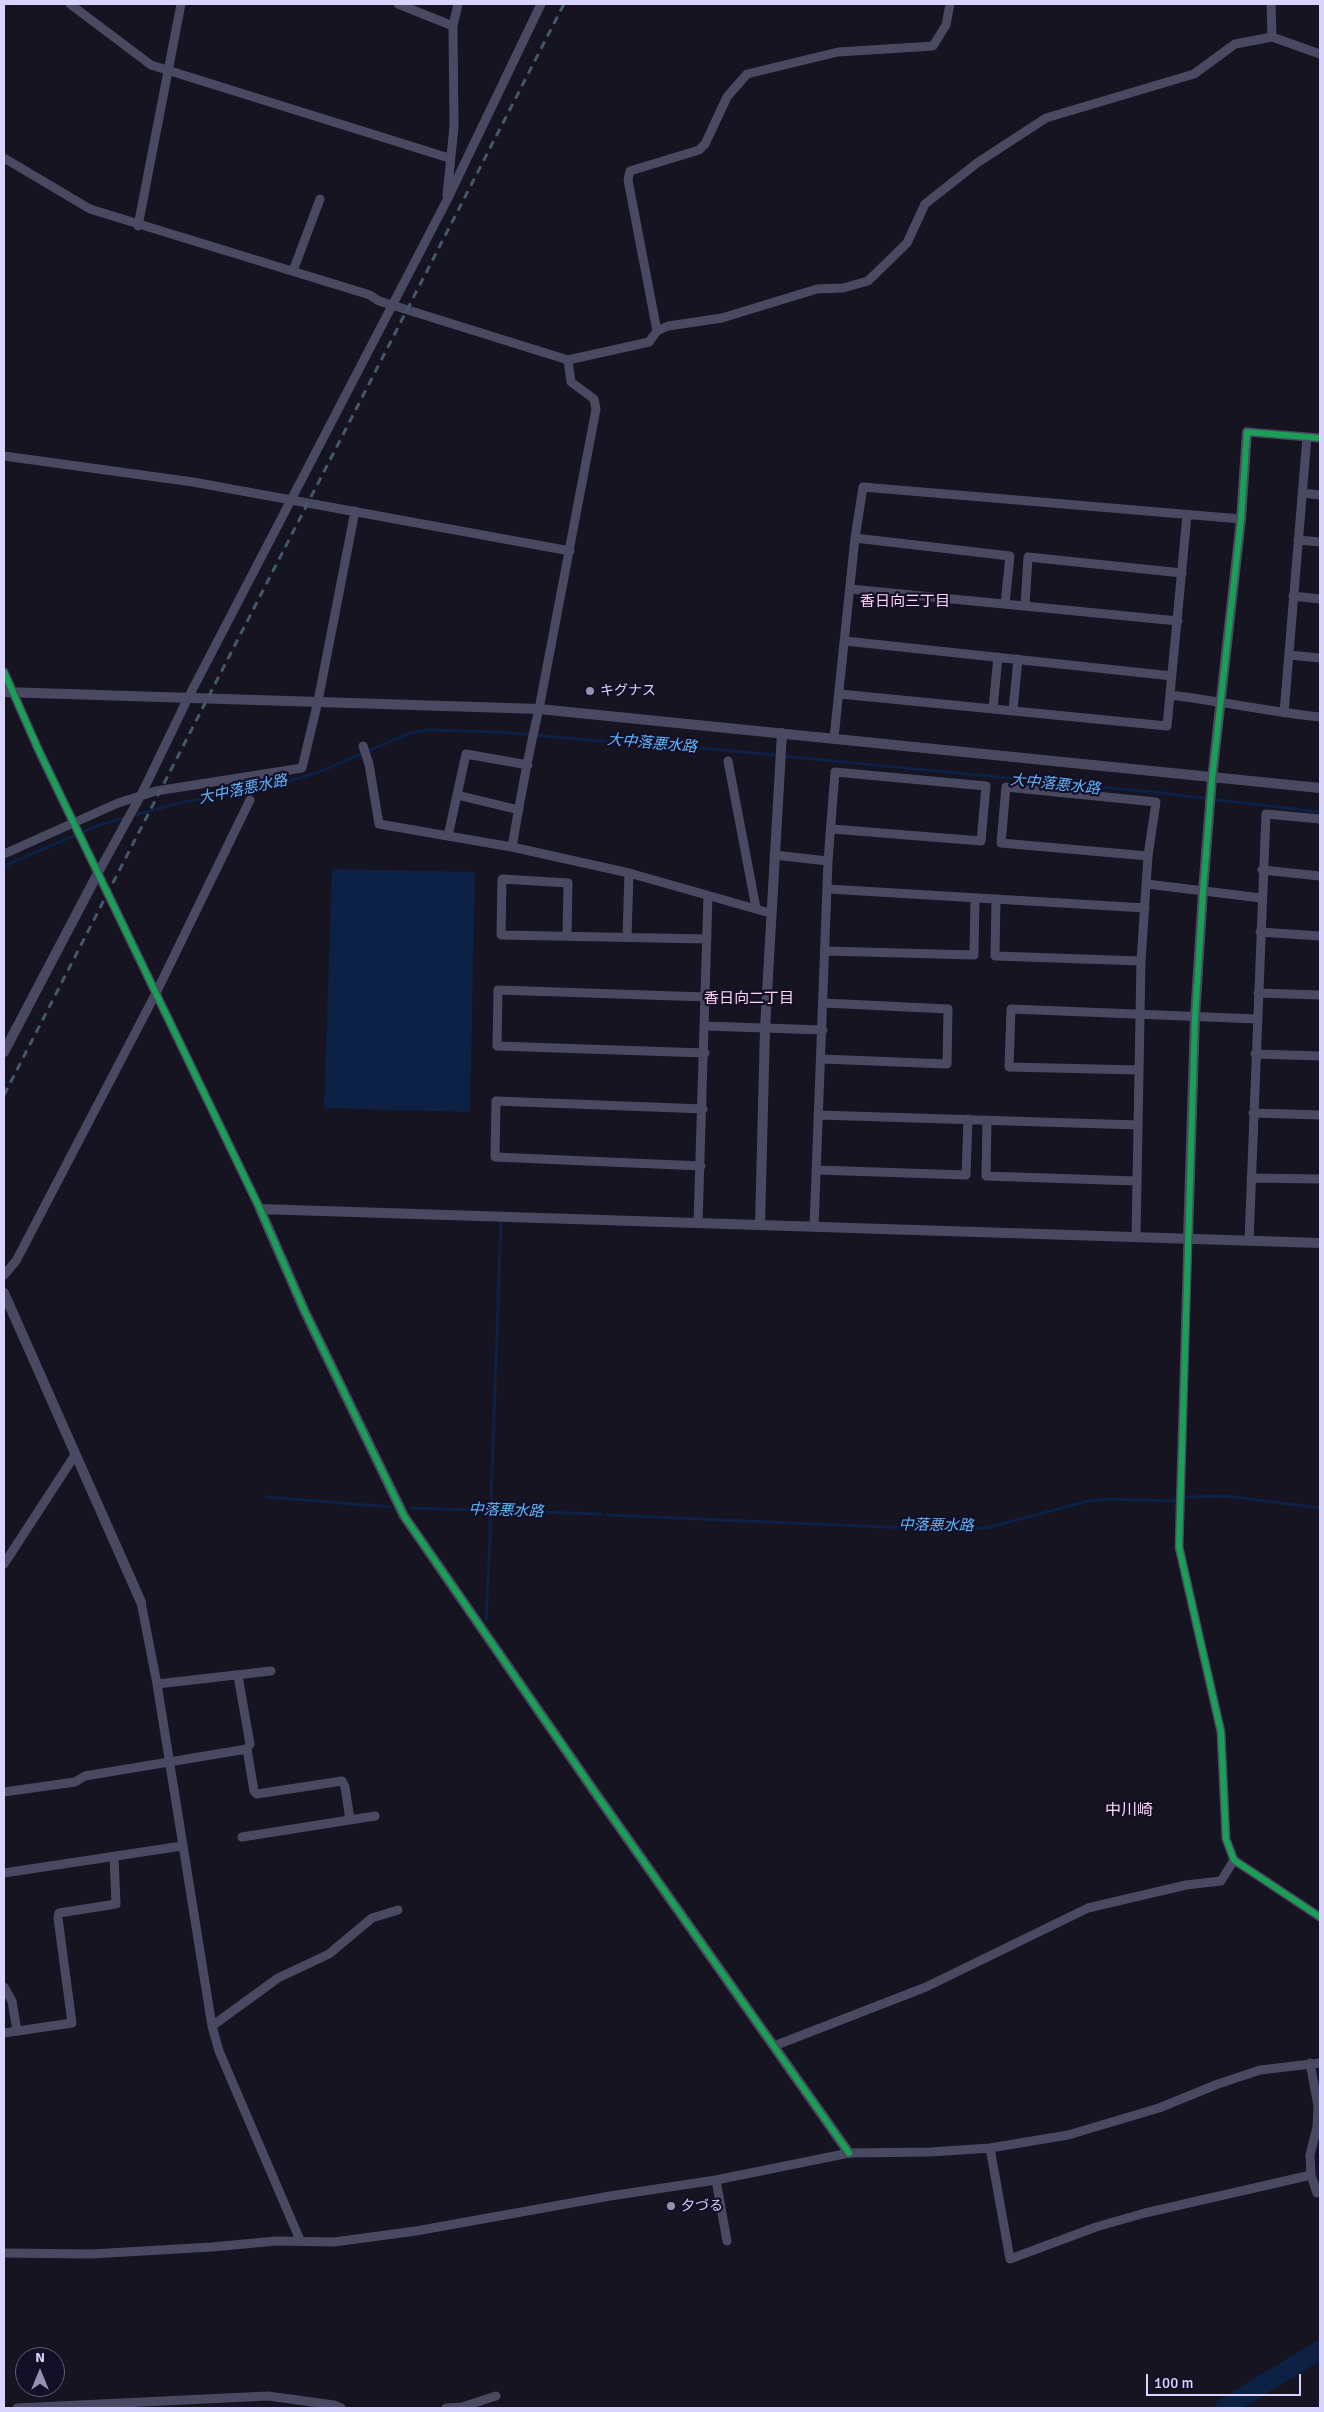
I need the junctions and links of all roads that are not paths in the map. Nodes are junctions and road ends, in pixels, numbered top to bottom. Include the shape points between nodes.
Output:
1 (70, 4) edge
2 (181, 4) edge
3 (398, 4) edge
4 (458, 4) edge
5 (541, 4) edge
6 (950, 4) edge
7 (1271, 4) edge
8 (454, 26) junction
9 (1272, 37) junction
10 (1320, 54) edge
11 (168, 69) junction
12 (4, 158) edge
13 (449, 158) junction
14 (320, 199) dead end
15 (447, 200) junction
16 (138, 226) junction
17 (293, 271) junction
18 (391, 305) junction
19 (657, 331) junction
20 (568, 360) junction
21 (1247, 432) joint
22 (1307, 437) junction
23 (1320, 438) edge
24 (4, 456) edge
25 (1302, 493) junction
26 (1320, 495) edge
27 (293, 499) junction
28 (354, 511) junction
29 (1187, 515) junction
30 (1241, 519) junction
31 (856, 538) junction
32 (1298, 540) junction
33 (1320, 542) edge
34 (570, 551) junction
35 (1182, 573) junction
36 (850, 589) junction
37 (1293, 596) junction
38 (1320, 599) edge
39 (1005, 604) junction
40 (1025, 606) junction
41 (1178, 622) junction
42 (846, 641) junction
43 (1288, 655) junction
44 (998, 657) junction
45 (1320, 658) edge
46 (1018, 659) junction
47 (4, 672) edge
48 (1172, 676) junction
49 (9, 693) edge
50 (840, 694) junction
51 (1170, 695) junction
52 (188, 698) junction
53 (318, 701) junction
54 (1222, 701) junction
55 (993, 708) junction
56 (539, 709) junction
57 (1013, 710) junction
58 (1284, 713) junction
59 (1320, 717) edge
60 (782, 733) junction
61 (834, 738) junction
62 (363, 746) dead end
63 (728, 761) dead end
64 (528, 765) junction
65 (1212, 779) junction
66 (1320, 788) edge
67 (457, 794) junction
68 (139, 799) junction
69 (250, 800) dead end
70 (519, 810) junction
71 (1320, 819) edge
72 (76, 826) junction
73 (832, 829) junction
74 (448, 836) junction
75 (512, 847) junction
76 (4, 854) edge
77 (774, 854) junction
78 (1148, 856) junction
79 (828, 860) junction
80 (1262, 870) junction
81 (98, 872) junction
82 (629, 873) junction
83 (1320, 876) edge
84 (1146, 884) junction
85 (828, 889) junction
86 (1203, 891) junction
87 (708, 896) junction
88 (976, 898) junction
89 (1261, 898) junction
90 (996, 899) junction
91 (756, 908) junction
92 (1145, 908) junction
93 (770, 913) junction
94 (1260, 932) junction
95 (567, 936) junction
96 (1320, 936) edge
97 (627, 937) junction
98 (707, 940) junction
99 (826, 951) junction
100 (1141, 961) junction
101 (156, 993) junction
102 (1258, 993) junction
103 (1320, 995) edge
104 (706, 997) junction
105 (824, 1003) junction
106 (1140, 1015) junction
107 (1195, 1017) junction
108 (1257, 1019) junction
109 (705, 1026) junction
110 (765, 1028) junction
111 (823, 1030) junction
112 (4, 1052) edge
113 (705, 1054) junction
114 (1255, 1054) junction
115 (1320, 1056) edge
116 (822, 1059) junction
117 (1138, 1070) junction
118 (703, 1109) junction
119 (1253, 1113) junction
120 (820, 1114) junction
121 (1320, 1116) edge
122 (968, 1119) junction
123 (987, 1120) junction
124 (1138, 1125) junction
125 (701, 1166) junction
126 (817, 1170) junction
127 (1251, 1178) junction
128 (1320, 1179) edge
129 (1136, 1180) junction
130 (260, 1209) junction
131 (698, 1223) junction
132 (760, 1225) junction
133 (814, 1227) junction
134 (1136, 1237) junction
135 (1188, 1239) junction
136 (1249, 1241) junction
137 (1320, 1243) edge
138 (4, 1275) edge
139 (4, 1293) edge
140 (75, 1455) junction
141 (4, 1564) edge
142 (141, 1602) joint
143 (271, 1671) dead end
144 (238, 1676) junction
145 (157, 1684) junction
146 (247, 1749) junction
147 (169, 1760) junction
148 (4, 1792) edge
149 (374, 1816) dead end
150 (350, 1820) junction
151 (242, 1837) dead end
152 (182, 1846) junction
153 (114, 1857) junction
154 (1234, 1860) junction
155 (4, 1873) edge
156 (398, 1910) dead end
157 (1320, 1917) edge
158 (4, 1987) edge
159 (212, 2026) junction
160 (17, 2031) junction
161 (4, 2033) edge
162 (774, 2046) junction
163 (1310, 2063) junction
164 (1320, 2064) edge
165 (990, 2148) junction
166 (849, 2152) junction
167 (1311, 2174) junction
168 (716, 2180) junction
169 (1320, 2192) edge
170 (300, 2240) junction
171 (727, 2240) dead end
172 (4, 2253) edge
173 (496, 2396) dead end
174 (17, 2408) edge
175 (341, 2408) edge
176 (446, 2408) edge

1 - 11 street via 145,60
2 - 11 street
3 - 8 street
4 - 8 street
5 - 15 street
6 - 19 street via 946,25 933,46 838,52 747,74 727,97 705,144 699,150 630,171 630,196
7 - 9 street
8 - 13 street via 454,127
9 - 10 street
9 - 19 street via 1235,44 1194,74 1046,118 977,163 925,204 907,243 868,281 843,288 818,289 722,318 668,326
11 - 13 street
11 - 16 street
12 - 16 street via 90,209
13 - 15 street
14 - 17 street
15 - 18 street
16 - 17 street
17 - 18 street via 370,295
18 - 20 street
18 - 27 street
19 - 20 street via 650,342
20 - 34 street via 571,382 594,399 596,409
21 - 22 street
21 - 30 street
22 - 23 street
22 - 25 street
24 - 27 street
25 - 26 street
25 - 32 street
27 - 28 street
27 - 52 street
28 - 34 street
28 - 53 street
29 - 30 street
29 - 31 street via 863,487
29 - 35 street
30 - 54 street
31 - 36 street
31 - 39 street via 1010,556
32 - 33 street
32 - 37 street
34 - 56 street
35 - 40 street via 1028,556
35 - 41 street
36 - 39 street
36 - 42 street
37 - 38 street
37 - 43 street
39 - 40 street
40 - 41 street
41 - 48 street
42 - 44 street
42 - 50 street
43 - 45 street
43 - 58 street
44 - 46 street
44 - 55 street
46 - 48 street
46 - 57 street
47 - 49 street
48 - 51 street
49 - 52 street
49 - 72 street
50 - 55 street
50 - 61 street
51 - 54 street
51 - 57 street via 1167,726
52 - 53 street
52 - 68 street
53 - 56 street
53 - 68 street via 302,768 156,791
54 - 58 street
54 - 65 street
55 - 57 street
56 - 60 street
56 - 64 street
58 - 59 street
60 - 61 street
60 - 77 street
61 - 65 street
62 - 74 street via 379,824
63 - 91 street
64 - 67 street via 466,754
64 - 70 street
65 - 66 street
65 - 86 street
67 - 70 street
67 - 74 street
68 - 72 street
68 - 81 street
69 - 101 street
70 - 75 street
71 - 80 street via 1266,814
72 - 76 street via 66,826
72 - 81 street
73 - 73 street via 835,772 986,786 981,841
73 - 79 street
74 - 75 street
75 - 82 street
77 - 79 street
77 - 93 street
78 - 78 street via 1001,843 1006,788 1156,802
78 - 84 street
79 - 85 street
80 - 83 street
80 - 89 street
81 - 101 street
81 - 112 street
82 - 87 street
82 - 97 street
84 - 86 street
84 - 92 street
85 - 88 street
85 - 99 street
86 - 89 street
86 - 107 street
87 - 91 street
87 - 98 street
88 - 90 street
88 - 99 street via 974,955
89 - 94 street
90 - 92 street
90 - 100 street via 995,956
91 - 93 street
92 - 100 street
93 - 110 street
94 - 96 street
94 - 102 street
95 - 95 street via 501,935 502,878 568,883
95 - 97 street
97 - 98 street
98 - 104 street
99 - 105 street
100 - 106 street
101 - 130 street
101 - 138 street via 16,1261
102 - 103 street
102 - 108 street
104 - 109 street
104 - 113 street via 498,990 497,1046
105 - 111 street
105 - 116 street via 948,1009 947,1064
106 - 107 street
106 - 117 street
106 - 117 street via 1011,1009 1009,1067
107 - 108 street
107 - 135 street
108 - 114 street
109 - 110 street
109 - 113 street
110 - 111 street
110 - 132 street
111 - 116 street
113 - 118 street
114 - 115 street
114 - 119 street
116 - 120 street
117 - 124 street
118 - 125 street
118 - 125 street via 496,1101 495,1157
119 - 121 street
119 - 127 street
120 - 122 street
120 - 126 street
122 - 123 street
122 - 126 street via 966,1174
123 - 124 street
123 - 129 street via 986,1176
124 - 129 street
125 - 131 street
126 - 133 street
127 - 128 street
127 - 136 street
129 - 134 street
130 - 131 street
130 - 162 street via 305,1312 404,1516
131 - 132 street
132 - 133 street
133 - 134 street
134 - 135 street
135 - 136 street
135 - 154 street via 1179,1547 1221,1732 1226,1839
136 - 137 street
139 - 140 street
140 - 141 street
140 - 142 street
142 - 145 street
143 - 144 street
144 - 145 street
144 - 146 street via 250,1744
145 - 147 street
146 - 147 street
146 - 150 street via 257,1794 342,1782
147 - 148 street via 158,1765 86,1776 75,1782
147 - 152 street
149 - 150 street
150 - 151 street
152 - 153 street
152 - 159 street
153 - 155 street
153 - 160 street via 116,1904 59,1913 72,2023
154 - 157 street
154 - 162 street via 1221,1881 1186,1885 1088,1908 926,1986
156 - 159 street via 372,1918 329,1954 278,1978
158 - 160 street via 12,2001
159 - 170 street via 219,2051
160 - 161 street
162 - 166 street
163 - 164 street
163 - 165 street via 1260,2070 1093,2129
163 - 167 street via 1318,2106 1310,2155
165 - 166 street
165 - 167 street via 1010,2258 1137,2215
166 - 168 street
167 - 169 street via 1317,2193
168 - 170 street via 416,2231 334,2242
168 - 171 street
170 - 172 street via 91,2254
173 - 176 street via 462,2407
174 - 175 street via 268,2396

